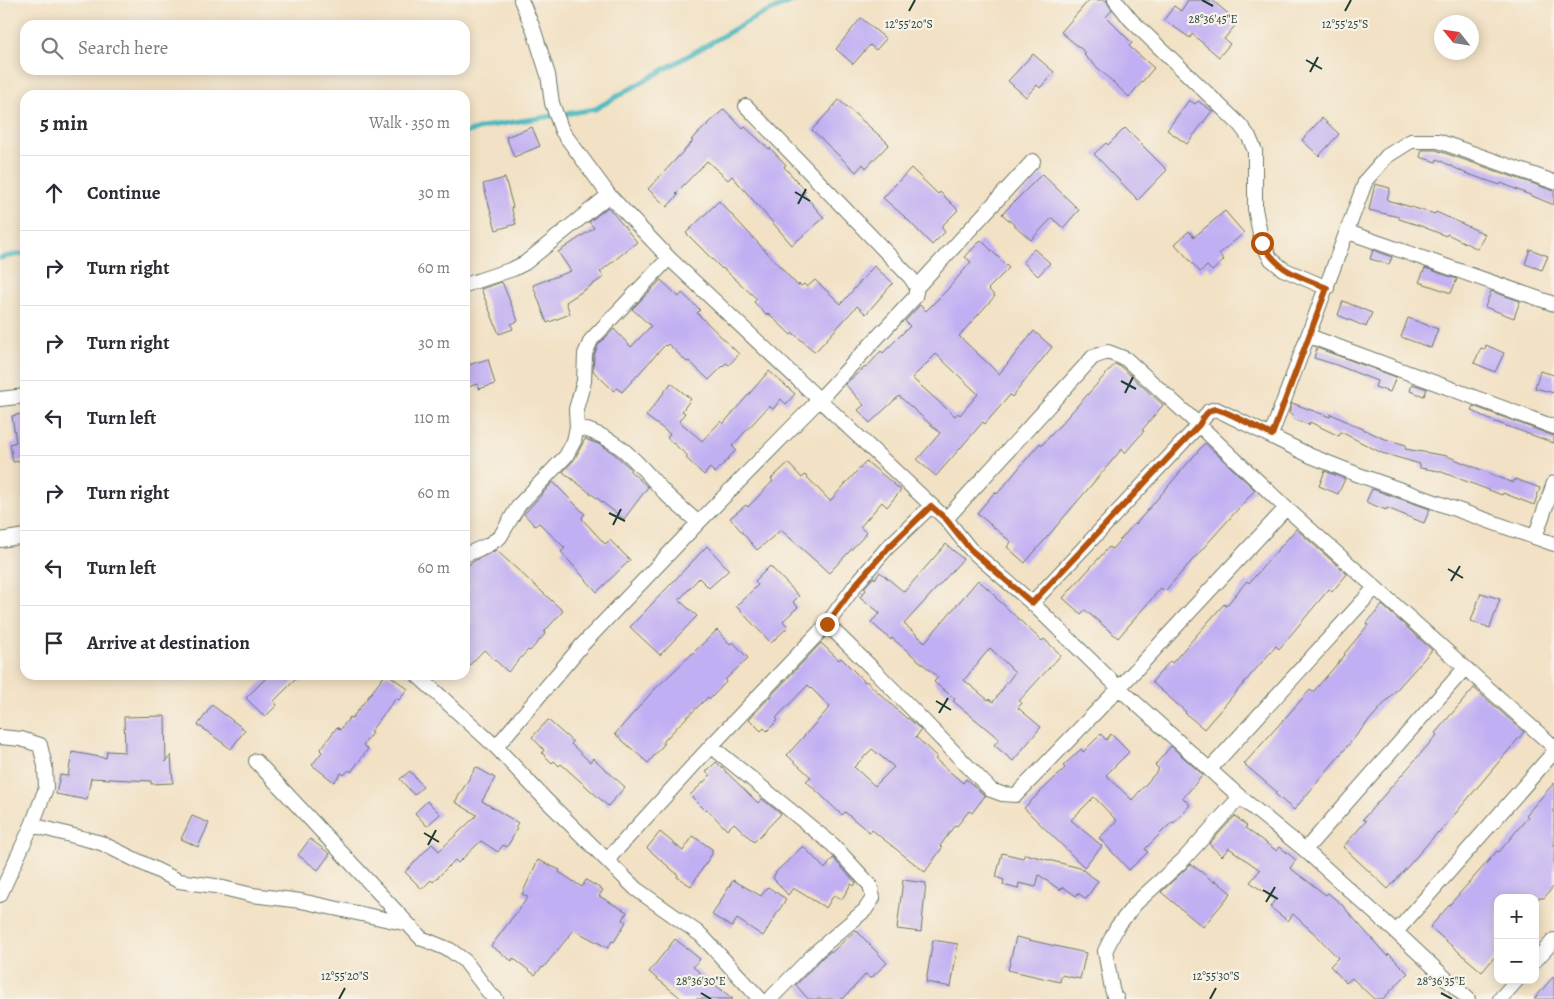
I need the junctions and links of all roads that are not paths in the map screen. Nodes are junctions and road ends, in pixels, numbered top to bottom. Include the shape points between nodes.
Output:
1 (521, 0) edge
2 (1115, 0) edge
3 (746, 106) dead end
4 (1033, 161) dead end
5 (1554, 182) edge
6 (609, 195) junction
7 (1348, 232) junction
8 (669, 258) junction
9 (470, 283) edge
10 (917, 288) junction
11 (1327, 288) junction
12 (1554, 304) edge
13 (1309, 336) junction
14 (20, 397) edge
15 (0, 399) edge
16 (818, 401) junction
17 (1199, 425) junction
18 (577, 427) junction
19 (1554, 427) edge
20 (1272, 435) junction
21 (1554, 483) edge
22 (931, 506) junction
23 (1286, 508) junction
24 (946, 519) junction
25 (698, 523) junction
26 (20, 537) edge
27 (1535, 537) junction
28 (0, 540) edge
29 (1554, 544) edge
30 (470, 553) edge
31 (1374, 589) junction
32 (1032, 603) junction
33 (827, 624) junction
34 (1465, 668) junction
35 (422, 680) edge
36 (1119, 688) junction
37 (0, 737) edge
38 (711, 746) junction
39 (496, 747) junction
40 (1554, 747) edge
41 (1554, 752) edge
42 (256, 761) dead end
43 (1210, 769) junction
44 (1240, 796) junction
45 (32, 825) junction
46 (1305, 850) junction
47 (607, 860) junction
48 (0, 894) edge
49 (408, 924) junction
50 (1396, 932) junction
51 (1554, 940) edge
52 (1539, 956) edge
53 (1513, 984) edge
54 (496, 999) edge
55 (760, 999) edge
56 (770, 999) edge
57 (1117, 999) edge
58 (1468, 999) edge
59 (1500, 999) edge

1 - 6 street via 548,75 552,103 562,131
2 - 11 street via 1249,137 1255,151 1254,209 1262,243 1271,259 1283,269
3 - 10 street
4 - 10 street
5 - 7 street via 1438,140 1411,141 1387,156 1366,180
6 - 8 street
6 - 9 street via 525,263
7 - 11 street
7 - 12 street
8 - 16 street
8 - 18 street via 591,340 585,354 584,381 576,409
10 - 16 street via 915,297
11 - 13 street
13 - 19 street
13 - 20 street
14 - 15 street
16 - 22 street
16 - 25 street
17 - 20 street via 1209,411 1216,409
17 - 23 street
17 - 24 street via 1126,358 1108,352 1093,357
17 - 32 street
18 - 25 street via 595,431 612,440 638,461
18 - 30 street via 566,456 520,505 500,536
20 - 27 street via 1310,456
21 - 27 street
22 - 24 street
22 - 33 street via 857,583
23 - 31 street
23 - 36 street
24 - 32 street via 970,549
25 - 39 street via 582,644
26 - 28 street
27 - 29 street
31 - 34 street
31 - 43 street
32 - 36 street
33 - 36 street via 992,790 1002,794 1016,795
33 - 38 street
34 - 40 street
34 - 46 street
35 - 39 street
36 - 43 street
37 - 45 street via 40,745 46,788
38 - 47 street
38 - 56 street via 833,845 870,885 873,898 865,910 817,951
39 - 47 street
41 - 50 street
42 - 49 street
43 - 44 street
44 - 46 street
44 - 57 street via 1117,927 1105,951
45 - 48 street
45 - 49 street via 101,843 179,881
46 - 50 street
47 - 55 street via 636,889 700,935
49 - 54 street via 422,938 450,950 465,961
50 - 58 street
51 - 52 street
53 - 59 street

